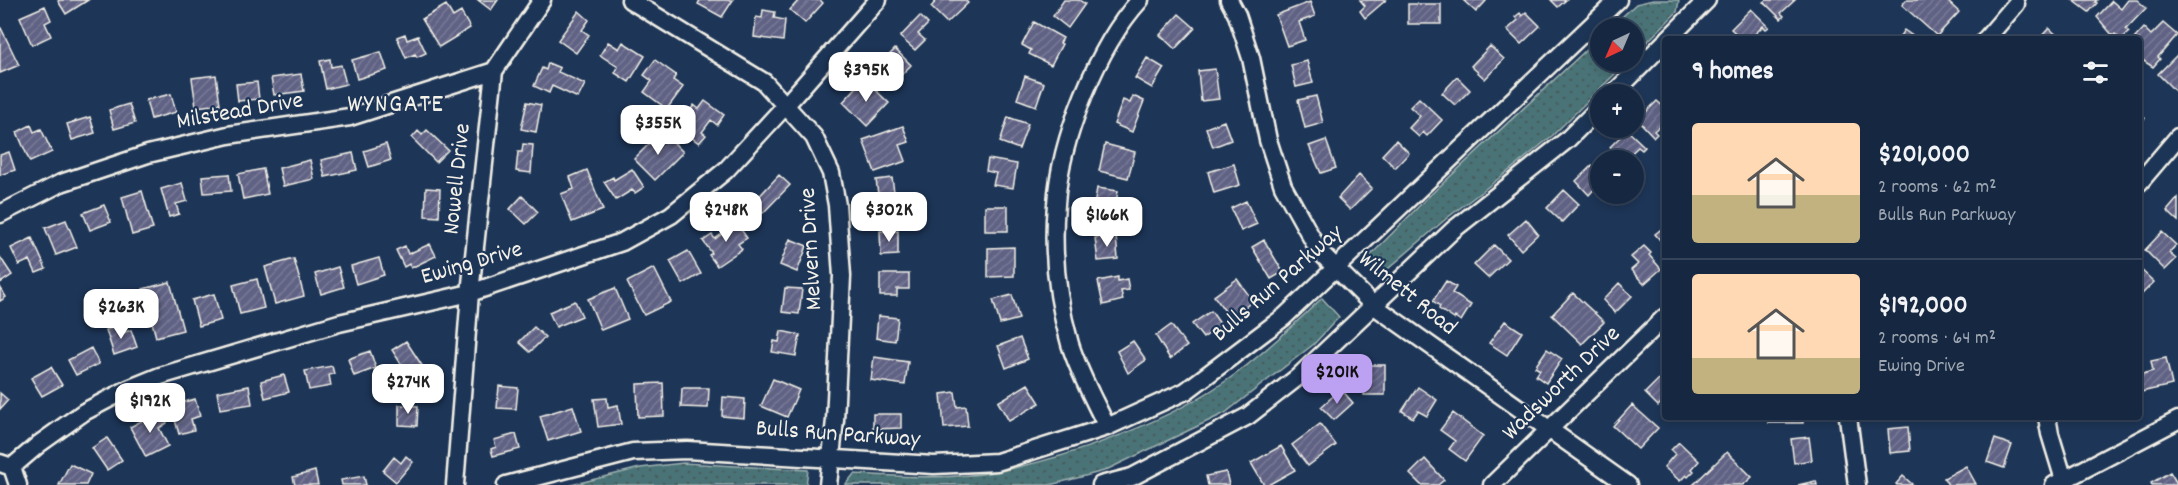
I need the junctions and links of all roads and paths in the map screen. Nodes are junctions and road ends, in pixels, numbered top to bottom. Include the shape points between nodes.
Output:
1 (542, 0) edge
2 (630, 0) edge
3 (878, 0) edge
4 (1140, 0) edge
5 (1229, 0) edge
6 (1618, 0) edge
7 (1707, 0) edge
8 (2016, 4) dead end
9 (1671, 36) edge
10 (1989, 36) edge
11 (1662, 45) edge
12 (494, 71) junction
13 (1623, 84) edge
14 (786, 105) junction
15 (1590, 117) edge
16 (2178, 137) edge
17 (2142, 179) edge
18 (0, 214) edge
19 (1335, 267) junction
20 (470, 293) junction
21 (1373, 305) junction
22 (1662, 320) edge
23 (1848, 420) edge
24 (2048, 420) edge
25 (2178, 420) edge
26 (1107, 427) junction
27 (1549, 430) junction
28 (831, 458) junction
29 (6, 465) edge
30 (1135, 481) edge
31 (2059, 482) edge
32 (18, 485) edge
33 (455, 485) edge
34 (506, 485) edge
35 (828, 485) edge
36 (1101, 485) edge
37 (1492, 485) edge
38 (1628, 485) edge
39 (1857, 485) edge

1 - 12 street, Nowell Drive
2 - 14 street, Melvern Drive via 764,82
3 - 14 street, Ewing Drive
4 - 26 street via 1105,50 1078,108 1056,201 1059,296 1082,376
5 - 19 street, Wilmett Road via 1251,58 1268,140 1283,186 1319,251
6 - 19 street, Bulls Run Parkway
7 - 9 street
8 - 10 street
11 - 13 street
12 - 18 street, Milstead Drive via 350,117 228,135 148,154 62,183
12 - 20 street, Nowell Drive
14 - 20 street, Ewing Drive via 726,170 671,215 621,242
14 - 28 street, Melvern Drive via 814,137 831,173 837,205 842,276
15 - 21 street via 1567,140 1453,230
16 - 17 street
19 - 21 street, Wilmett Road
19 - 26 street, Bulls Run Parkway via 1284,317 1186,391
20 - 29 street, Ewing Drive via 339,323 160,376 84,412
20 - 33 street, Nowell Drive
21 - 27 street, Wilmett Road
21 - 30 street via 1298,377 1248,416
22 - 27 street, Wadsworth Drive
23 - 39 street
24 - 31 street
25 - 31 street
26 - 28 street, Bulls Run Parkway via 997,462 934,465
27 - 37 street, Wadsworth Drive
27 - 38 street, Wilmett Road
28 - 34 street, Bulls Run Parkway via 687,450 633,452
28 - 35 street, Melvern Drive
29 - 32 street
30 - 36 street

